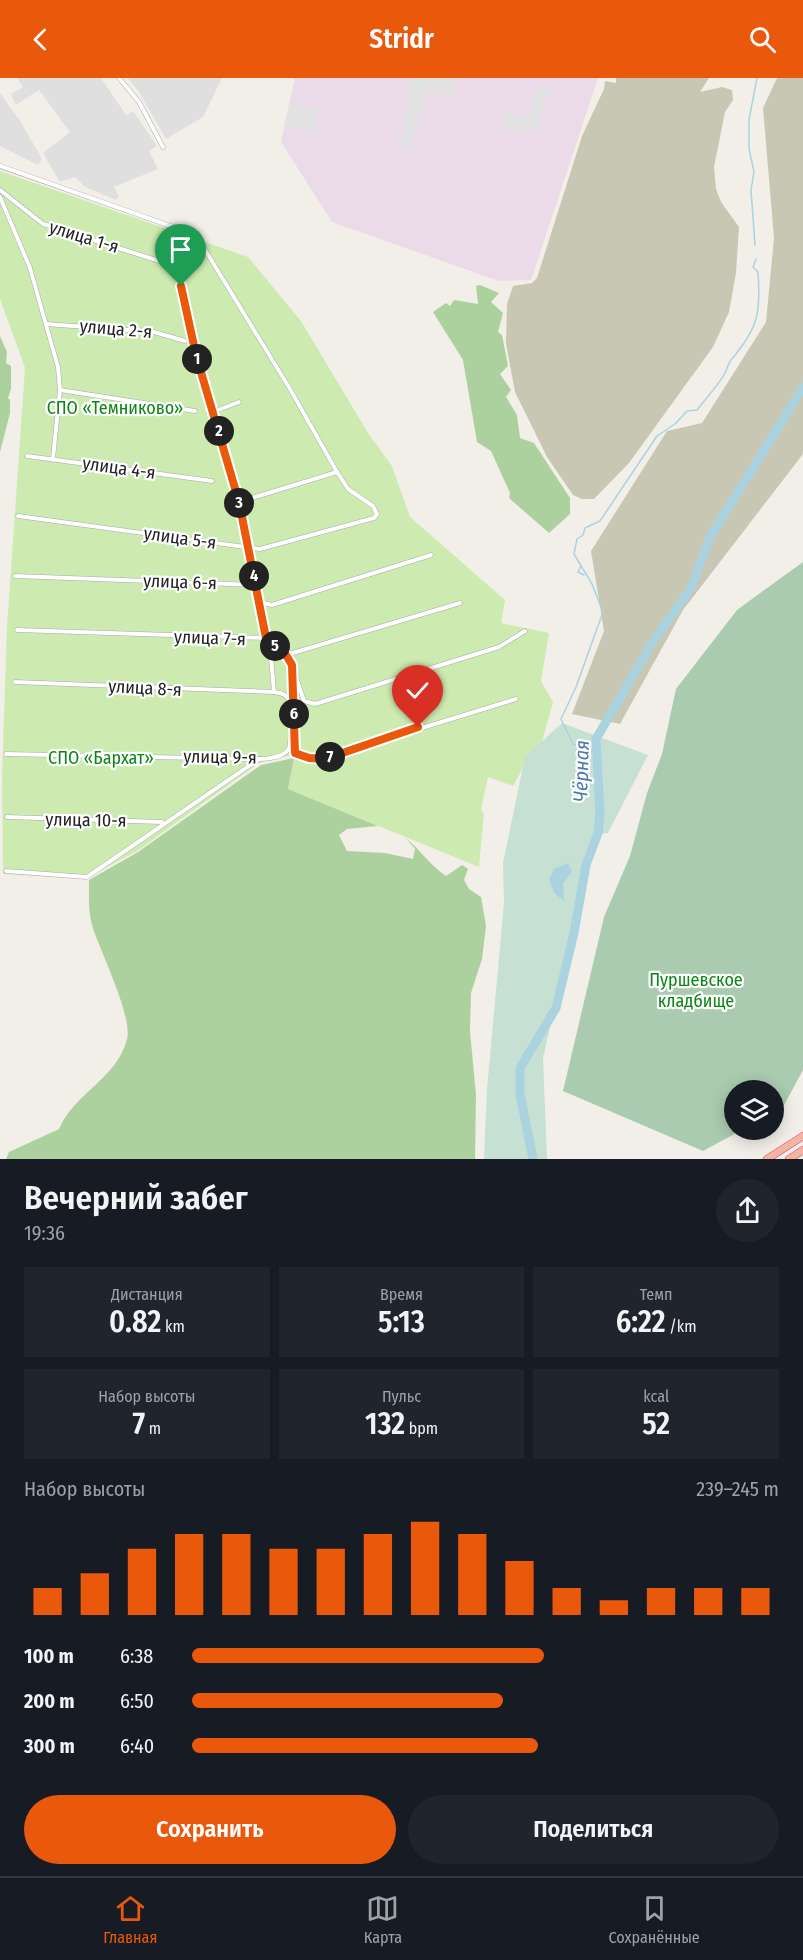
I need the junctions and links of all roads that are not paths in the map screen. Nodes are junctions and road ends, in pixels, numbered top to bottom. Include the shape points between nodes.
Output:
1 (119, 78) edge
2 (163, 147) dead end
3 (0, 166) edge
4 (0, 190) edge
5 (0, 197) edge
6 (172, 227) junction
7 (178, 267) junction
8 (46, 324) junction
9 (185, 341) dead end
10 (60, 390) junction
11 (239, 402) dead end
12 (195, 411) dead end
13 (213, 412) junction
14 (27, 456) dead end
15 (53, 458) junction
16 (337, 472) junction
17 (212, 481) dead end
18 (239, 502) junction
19 (18, 516) dead end
20 (248, 548) junction
21 (431, 555) dead end
22 (15, 576) dead end
23 (256, 585) junction
24 (259, 602) junction
25 (460, 603) dead end
26 (17, 630) dead end
27 (525, 631) dead end
28 (266, 638) junction
29 (286, 655) junction
30 (292, 665) junction
31 (15, 682) dead end
32 (274, 692) junction
33 (516, 699) dead end
34 (6, 754) dead end
35 (260, 759) junction
36 (7, 818) dead end
37 (164, 822) junction
38 (6, 871) dead end
39 (803, 1136) edge
40 (803, 1150) edge
41 (767, 1159) edge
42 (789, 1159) edge

1 - 2 street via 139,102
3 - 6 street
4 - 7 street, улица 1-я via 43,224
5 - 8 street via 30,268
6 - 7 street
6 - 16 street via 196,235
7 - 13 street via 196,355
8 - 9 street, улица 2-я via 154,332
8 - 10 street
10 - 12 street
10 - 15 street
11 - 13 street
13 - 18 street
14 - 15 street, улица 4-я
15 - 17 street, улица 4-я
16 - 18 street
16 - 20 street, улица 5-я via 348,489 376,510 374,518 268,549
18 - 20 street
19 - 20 street, улица 5-я
20 - 23 street
21 - 24 street via 280,603
22 - 23 street, улица 6-я
23 - 24 street
24 - 28 street
25 - 29 street
26 - 28 street, улица 7-я
27 - 30 street, улица 7-я via 500,647 315,704 304,701
28 - 29 street, улица 7-я
28 - 32 street
29 - 30 street, улица 7-я
30 - 33 street via 295,753 309,758 325,759
31 - 32 street, улица 8-я
32 - 35 street, улица 9-я via 283,693 289,701 288,749
34 - 35 street, улица 9-я
35 - 37 street
36 - 37 street, улица 10-я
37 - 38 street via 87,877
39 - 41 highway
40 - 42 highway

